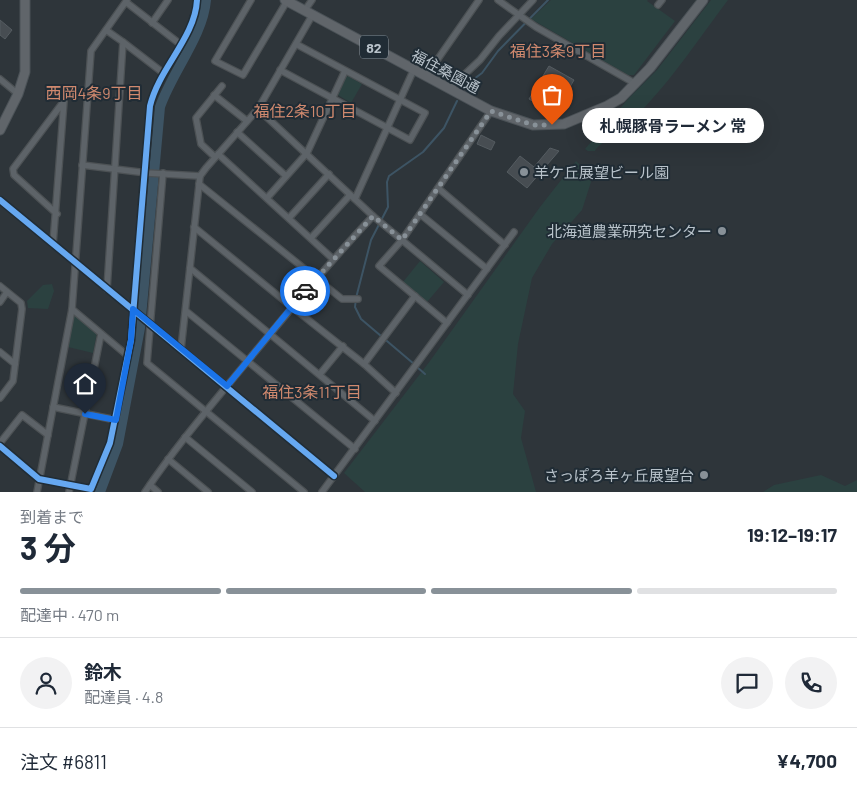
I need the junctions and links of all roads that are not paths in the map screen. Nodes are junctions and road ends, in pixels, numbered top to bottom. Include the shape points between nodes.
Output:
1 (25, 0) edge
2 (168, 0) edge
3 (197, 0) edge
4 (251, 0) edge
5 (286, 0) edge
6 (312, 0) edge
7 (479, 0) edge
8 (498, 0) edge
9 (533, 0) edge
10 (703, 0) edge
11 (126, 1) edge
12 (309, 12) junction
13 (518, 15) junction
14 (152, 23) junction
15 (106, 30) junction
16 (123, 42) junction
17 (180, 44) junction
18 (296, 44) junction
19 (414, 69) junction
20 (280, 70) junction
21 (346, 71) junction
22 (162, 72) junction
23 (426, 76) junction
24 (0, 79) edge
25 (636, 84) junction
26 (222, 86) dead end
27 (449, 89) junction
28 (18, 94) junction
29 (214, 95) junction
30 (332, 98) junction
31 (400, 100) junction
32 (258, 109) junction
33 (491, 111) junction
34 (247, 121) junction
35 (387, 127) junction
36 (1, 128) edge
37 (237, 132) junction
38 (307, 153) junction
39 (216, 156) junction
40 (82, 166) junction
41 (114, 168) junction
42 (146, 172) junction
43 (162, 174) junction
44 (329, 174) junction
45 (200, 176) junction
46 (286, 176) junction
47 (199, 184) junction
48 (438, 188) junction
49 (352, 197) junction
50 (267, 198) junction
51 (0, 200) edge
52 (56, 214) junction
53 (420, 214) junction
54 (290, 218) junction
55 (375, 218) junction
56 (194, 227) junction
57 (514, 232) dead end
58 (312, 238) junction
59 (402, 240) junction
60 (53, 244) junction
61 (505, 245) junction
62 (333, 259) junction
63 (75, 262) junction
64 (190, 268) junction
65 (487, 269) junction
66 (316, 278) junction
67 (0, 286) edge
68 (107, 289) junction
69 (8, 292) junction
70 (468, 295) junction
71 (415, 296) junction
72 (355, 299) dead end
73 (0, 302) edge
74 (292, 307) junction
75 (72, 309) junction
76 (134, 310) junction
77 (186, 311) junction
78 (149, 322) junction
79 (447, 323) junction
80 (101, 334) junction
81 (270, 334) junction
82 (343, 346) junction
83 (181, 348) junction
84 (0, 352) edge
85 (128, 356) junction
86 (248, 361) junction
87 (15, 364) junction
88 (364, 364) junction
89 (320, 374) junction
90 (227, 386) junction
91 (396, 393) junction
92 (0, 398) edge
93 (53, 407) junction
94 (206, 412) junction
95 (85, 414) junction
96 (116, 420) junction
97 (375, 421) junction
98 (48, 436) junction
99 (185, 437) junction
100 (0, 444) edge
101 (355, 449) junction
102 (168, 459) junction
103 (334, 476) junction
104 (39, 479) junction
105 (150, 485) junction
106 (70, 489) edge
107 (37, 492) edge
108 (145, 492) edge
109 (158, 492) edge
110 (208, 492) edge
111 (252, 492) edge
112 (304, 492) edge
113 (322, 492) edge

1 - 28 main road via 25,63
2 - 14 street
3 - 17 street via 193,21
4 - 5 street via 215,61 243,76
5 - 12 main road, 福住桑園通 / 82
6 - 12 street
7 - 23 street
8 - 13 street
9 - 13 street
10 - 25 main road, 福住桑園通 / 82
11 - 14 street
11 - 15 street
12 - 18 street
12 - 19 main road, 福住桑園通 / 82
13 - 25 street
13 - 27 street via 480,60
14 - 17 street
15 - 16 street
15 - 40 street via 91,51
16 - 22 street
16 - 41 street
17 - 22 street
18 - 20 street
18 - 21 street
19 - 23 main road, 福住桑園通 / 82
19 - 31 street
20 - 30 street
20 - 32 street
21 - 30 street
21 - 31 street
22 - 42 street via 150,106
23 - 27 main road, 福住桑園通 / 82
24 - 28 street
25 - 33 main road, 福住桑園通 / 82 via 607,106 564,124 533,125
26 - 29 street
27 - 33 main road, 福住桑園通 / 82
28 - 36 main road
29 - 34 street
29 - 39 street via 196,118 201,144
30 - 35 street
30 - 38 street
31 - 35 street
31 - 35 street via 425,113 410,140
32 - 34 street
32 - 38 street
33 - 48 street
34 - 37 street
35 - 49 street
37 - 39 street
37 - 46 street
38 - 44 street
38 - 46 street
39 - 45 street
39 - 50 street
40 - 41 street
40 - 63 street
41 - 42 street
41 - 68 street
42 - 43 street
42 - 76 street
43 - 45 street
43 - 78 street
44 - 49 street
44 - 54 street
45 - 47 street
46 - 50 street
47 - 56 street
47 - 66 street
48 - 53 street
48 - 61 street
49 - 55 street
49 - 58 street
50 - 54 street
51 - 60 street
52 - 52 street via 64,111 64,101 12,168 14,175
52 - 60 street
53 - 59 street
53 - 65 street
54 - 58 street
55 - 59 street
55 - 62 street
56 - 64 street
56 - 74 street
57 - 61 street
58 - 62 street
59 - 70 street
59 - 71 street via 378,266
60 - 63 street
61 - 65 street
62 - 66 street
63 - 68 street
63 - 75 street
64 - 77 street
64 - 81 street
65 - 70 street
66 - 72 street via 342,299
66 - 74 street
67 - 69 street
68 - 76 street
69 - 73 street
69 - 87 street via 21,302 22,309
70 - 79 street
71 - 79 street
71 - 88 street
74 - 81 street
74 - 82 street
75 - 80 street
75 - 93 street
76 - 78 street
76 - 85 street
77 - 83 street
77 - 86 street
78 - 83 street
78 - 94 street via 147,363
79 - 91 street
80 - 85 street
80 - 95 street
81 - 86 street
81 - 89 street
82 - 88 street
82 - 89 street
83 - 90 street
84 - 87 street
85 - 96 street
86 - 90 street
86 - 101 street
87 - 92 street via 13,381
88 - 91 street
89 - 97 street
90 - 94 street
90 - 103 street
91 - 97 street
93 - 95 street
93 - 98 street
94 - 99 street
94 - 112 street
95 - 96 street
95 - 106 street
96 - 106 street via 92,489
97 - 101 street
98 - 100 street via 22,414
98 - 104 street
99 - 102 street
99 - 111 street
100 - 104 street
101 - 103 street
102 - 105 street
102 - 110 street
103 - 113 street
104 - 106 street
104 - 107 street
105 - 108 street
105 - 109 street

